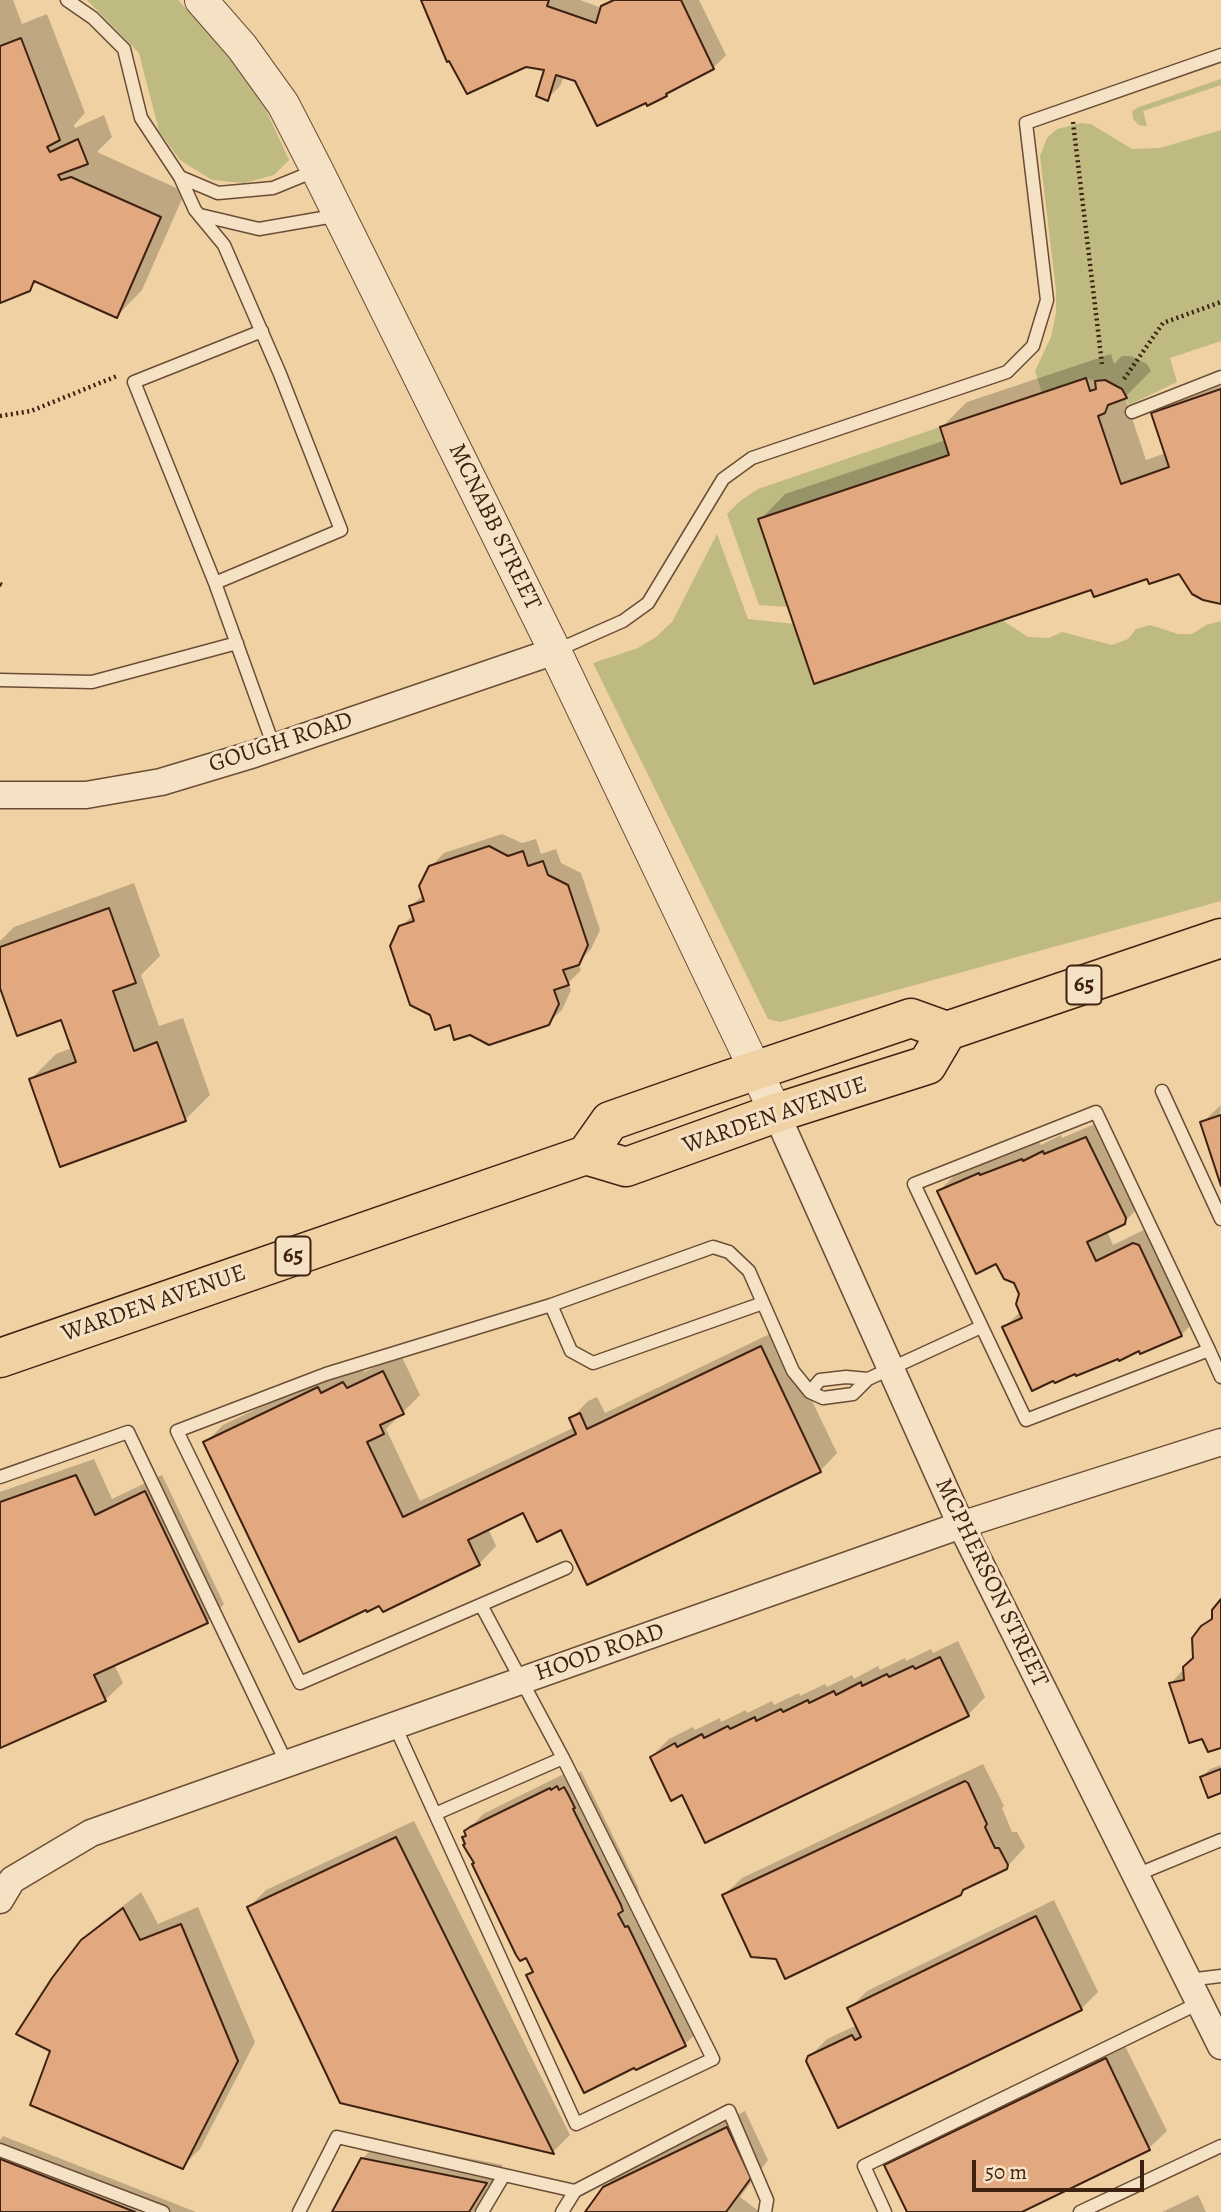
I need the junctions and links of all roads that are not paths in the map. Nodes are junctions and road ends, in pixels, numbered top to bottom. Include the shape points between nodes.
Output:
1 (67, 0) edge
2 (201, 0) edge
3 (1221, 55) edge
4 (317, 170) junction
5 (180, 177) junction
6 (200, 215) junction
7 (340, 215) junction
8 (262, 331) junction
9 (1221, 377) edge
10 (1132, 412) dead end
11 (215, 583) junction
12 (236, 643) junction
13 (555, 652) junction
14 (0, 680) edge
15 (274, 747) junction
16 (0, 795) edge
17 (1221, 938) edge
18 (947, 1031) junction
19 (758, 1072) junction
20 (1162, 1091) dead end
21 (776, 1113) junction
22 (586, 1155) junction
23 (1221, 1219) edge
24 (763, 1303) junction
25 (551, 1305) junction
26 (981, 1327) junction
27 (1209, 1350) junction
28 (0, 1358) edge
29 (879, 1374) junction
30 (1221, 1377) edge
31 (810, 1392) junction
32 (1221, 1442) edge
33 (0, 1477) edge
34 (961, 1525) junction
35 (566, 1569) dead end
36 (481, 1605) junction
37 (521, 1681) junction
38 (395, 1726) junction
39 (563, 1758) junction
40 (287, 1764) junction
41 (435, 1814) junction
42 (1221, 1840) edge
43 (1136, 1875) junction
44 (0, 1900) edge
45 (1221, 1976) edge
46 (1202, 2002) junction
47 (1221, 2046) edge
48 (1221, 2146) edge
49 (0, 2150) edge
50 (504, 2175) junction
51 (575, 2191) junction
52 (163, 2212) edge
53 (299, 2212) edge
54 (482, 2212) edge
55 (562, 2212) edge
56 (765, 2212) edge
57 (885, 2212) edge
58 (1080, 2212) edge

1 - 5 lane via 124,49 141,118
2 - 4 street, MCNABB STREET via 282,104
3 - 13 lane via 1026,123 1047,300 1033,346 1007,372 752,458 723,479 648,603 623,621
4 - 5 lane via 273,188 218,192
4 - 7 street, MCNABB STREET
5 - 6 lane
6 - 7 lane via 259,229
6 - 8 lane via 224,245
7 - 13 street, MCNABB STREET
8 - 11 lane via 341,530
8 - 11 lane via 134,382
9 - 10 lane
11 - 12 lane
12 - 14 lane via 92,682
12 - 15 lane
13 - 15 street, GOUGH ROAD
13 - 19 street, MCNABB STREET
15 - 16 street, GOUGH ROAD via 161,782 86,795
17 - 18 main road, 65
18 - 19 main road, WARDEN AVENUE via 911,1018
18 - 21 main road, WARDEN AVENUE via 927,1065
19 - 21 street, MCNABB STREET
19 - 22 main road, WARDEN AVENUE via 610,1121
20 - 23 lane
21 - 22 main road, WARDEN AVENUE via 626,1167
21 - 29 street, MCPHERSON STREET
22 - 28 main road, WARDEN AVENUE / 65
24 - 25 lane via 749,1271 729,1252 713,1247
24 - 25 lane via 593,1363 571,1351
24 - 31 lane via 793,1371
25 - 36 lane via 326,1374 177,1431 300,1683
26 - 27 lane via 1026,1420
26 - 27 lane via 914,1184 1096,1112
26 - 29 lane
27 - 30 lane
29 - 31 lane via 820,1380
29 - 31 lane via 853,1394 823,1398
29 - 34 street, MCPHERSON STREET
32 - 34 street, HOOD ROAD
33 - 40 lane via 128,1432
34 - 37 street, HOOD ROAD
34 - 43 street, MCPHERSON STREET
35 - 36 lane
36 - 37 lane
37 - 38 street, HOOD ROAD
37 - 39 lane
38 - 40 street, HOOD ROAD
38 - 41 lane
39 - 41 lane
39 - 41 lane via 713,2059 576,2124
40 - 44 street, HOOD ROAD via 91,1833 12,1880
42 - 43 lane
43 - 46 street, MCPHERSON STREET
45 - 46 lane
46 - 47 street, MCPHERSON STREET
46 - 57 lane via 864,2166
48 - 58 lane
49 - 52 lane
50 - 51 lane
50 - 53 lane via 337,2137
50 - 54 lane
51 - 55 lane
51 - 56 lane via 729,2111 767,2200

